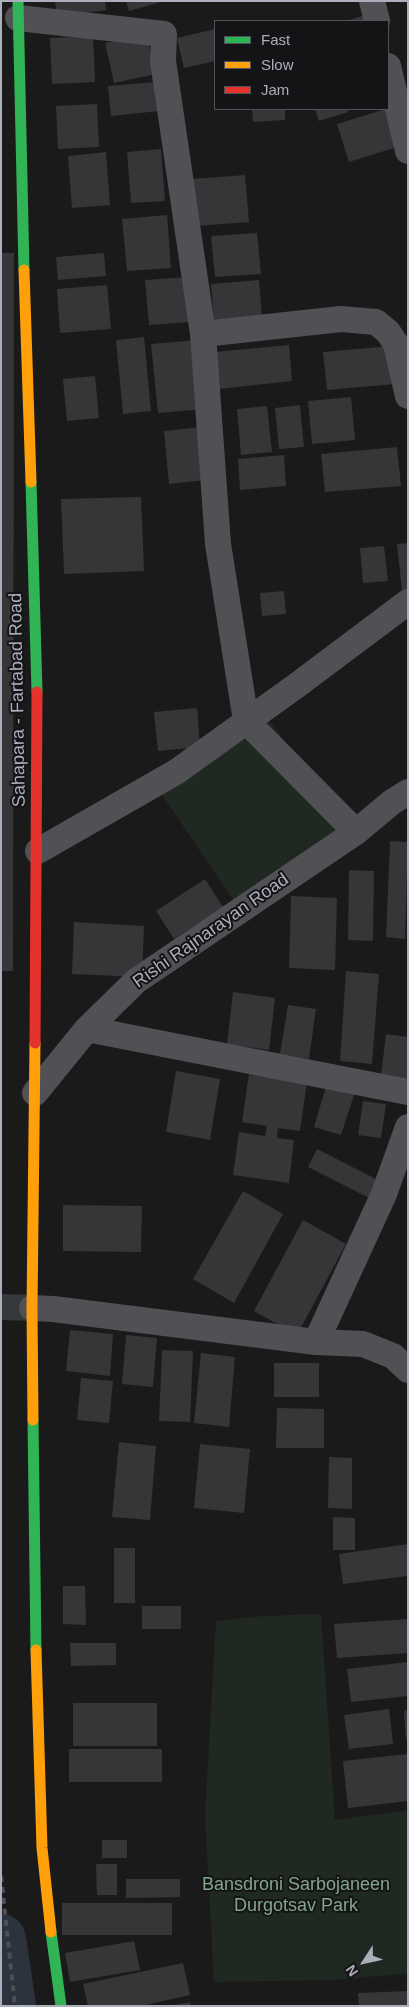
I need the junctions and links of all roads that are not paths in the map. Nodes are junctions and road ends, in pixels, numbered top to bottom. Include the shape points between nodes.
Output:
1 (372, 1) edge
2 (18, 10) edge
3 (377, 20) edge
4 (389, 70) edge
5 (408, 152) edge
6 (398, 330) edge
7 (203, 334) junction
8 (408, 396) edge
9 (408, 602) edge
10 (246, 721) junction
11 (408, 792) edge
12 (356, 832) junction
13 (38, 851) junction
14 (87, 1029) junction
15 (408, 1092) edge
16 (34, 1093) junction
17 (408, 1127) edge
18 (32, 1308) junction
19 (316, 1342) junction
20 (408, 1370) edge
21 (61, 2006) edge

1 - 3 street
2 - 7 street via 164,34 162,61
2 - 13 street, Sahapara - Fartabad Road via 38,722
4 - 5 street
6 - 7 street via 376,322 341,319
6 - 8 street via 396,344
7 - 10 street via 218,544
9 - 10 street
10 - 12 street
10 - 13 street via 176,772
11 - 12 street, Rishi Rajnarayan Road
12 - 14 street, Rishi Rajnarayan Road via 136,981
13 - 16 street, Sahapara - Fartabad Road
14 - 15 street
14 - 16 street, Rishi Rajnarayan Road
16 - 18 street, Sahapara - Fartabad Road
17 - 19 street via 384,1194
18 - 19 street
18 - 21 street, Sahapara - Fartabad Road via 42,1848
19 - 20 street via 363,1344 393,1356

